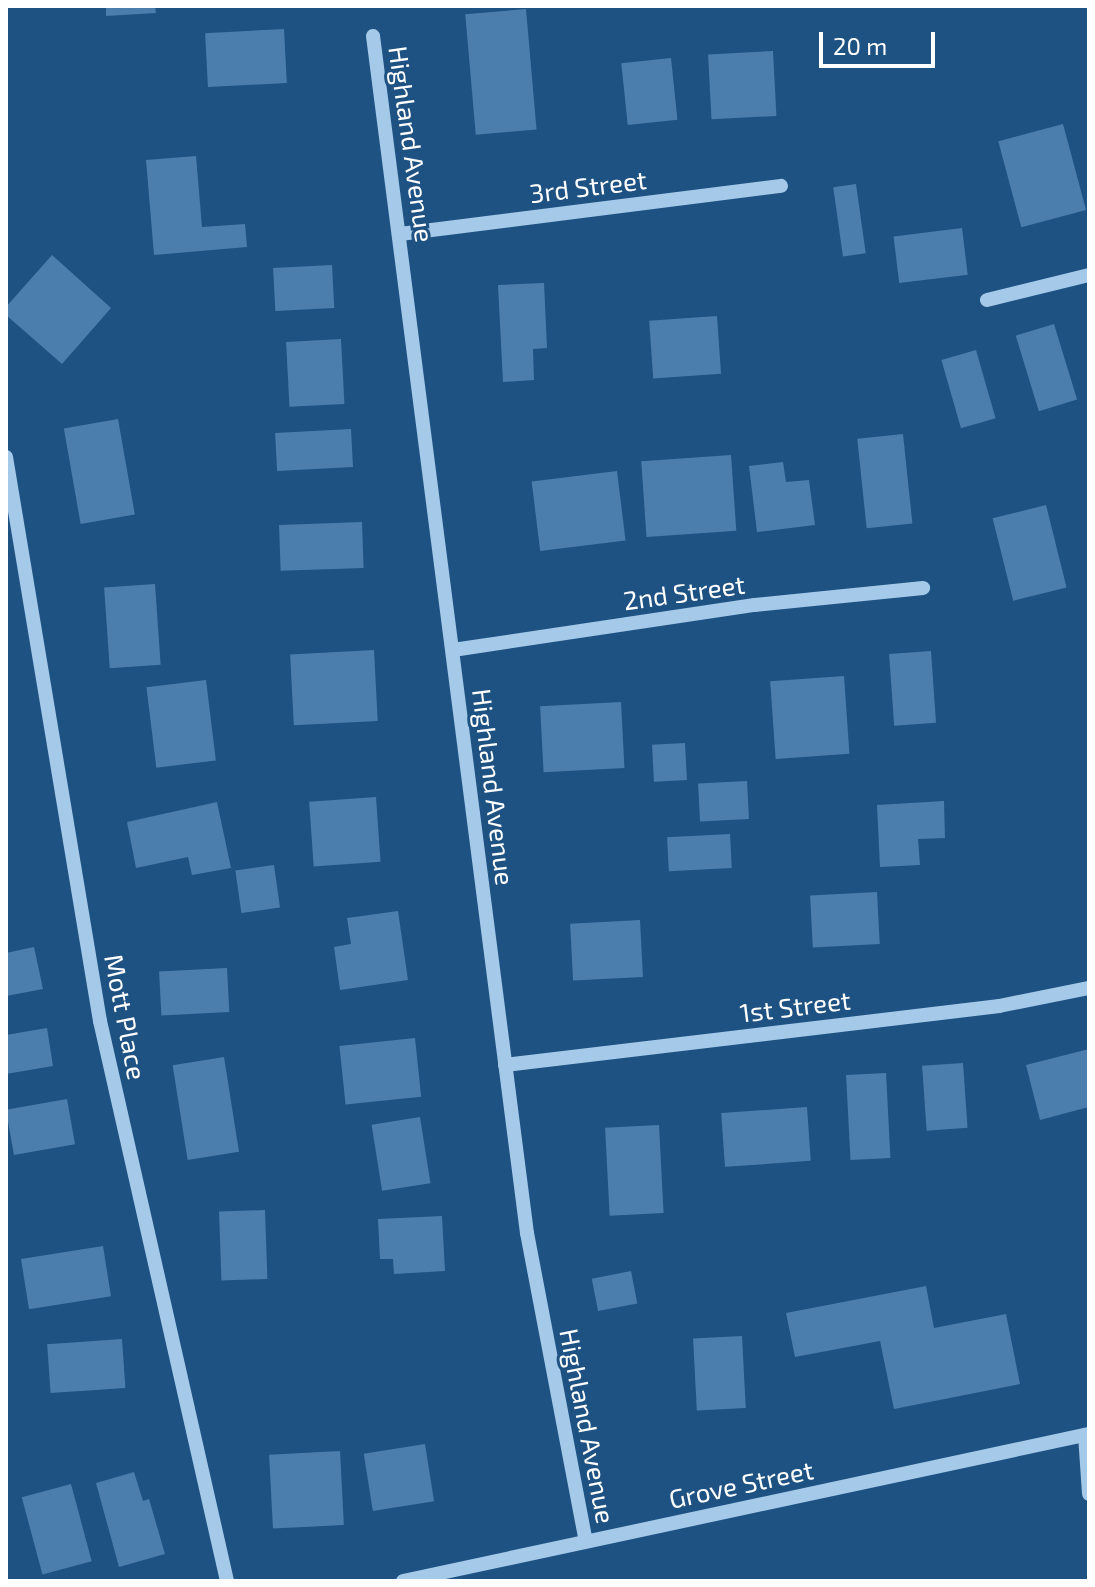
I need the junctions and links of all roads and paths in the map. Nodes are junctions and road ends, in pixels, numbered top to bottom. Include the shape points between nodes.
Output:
1 (373, 36) dead end
2 (781, 186) dead end
3 (400, 234) junction
4 (1089, 275) edge
5 (987, 300) dead end
6 (6, 457) edge
7 (923, 588) dead end
8 (453, 650) junction
9 (1089, 988) edge
10 (505, 1065) junction
11 (1087, 1434) edge
12 (1089, 1494) edge
13 (586, 1541) junction
14 (227, 1581) edge
15 (403, 1581) edge

1 - 3 street, Highland Avenue
2 - 3 street, 3rd Street
3 - 8 street, Highland Avenue
4 - 5 street
6 - 14 street, Mott Place via 100,1021
7 - 8 street, 2nd Street via 755,605
8 - 10 street, Highland Avenue
9 - 10 street, 1st Street via 999,1006
10 - 13 street, Highland Avenue via 527,1233
11 - 12 street
11 - 13 street, Grove Street
13 - 15 street, Grove Street

